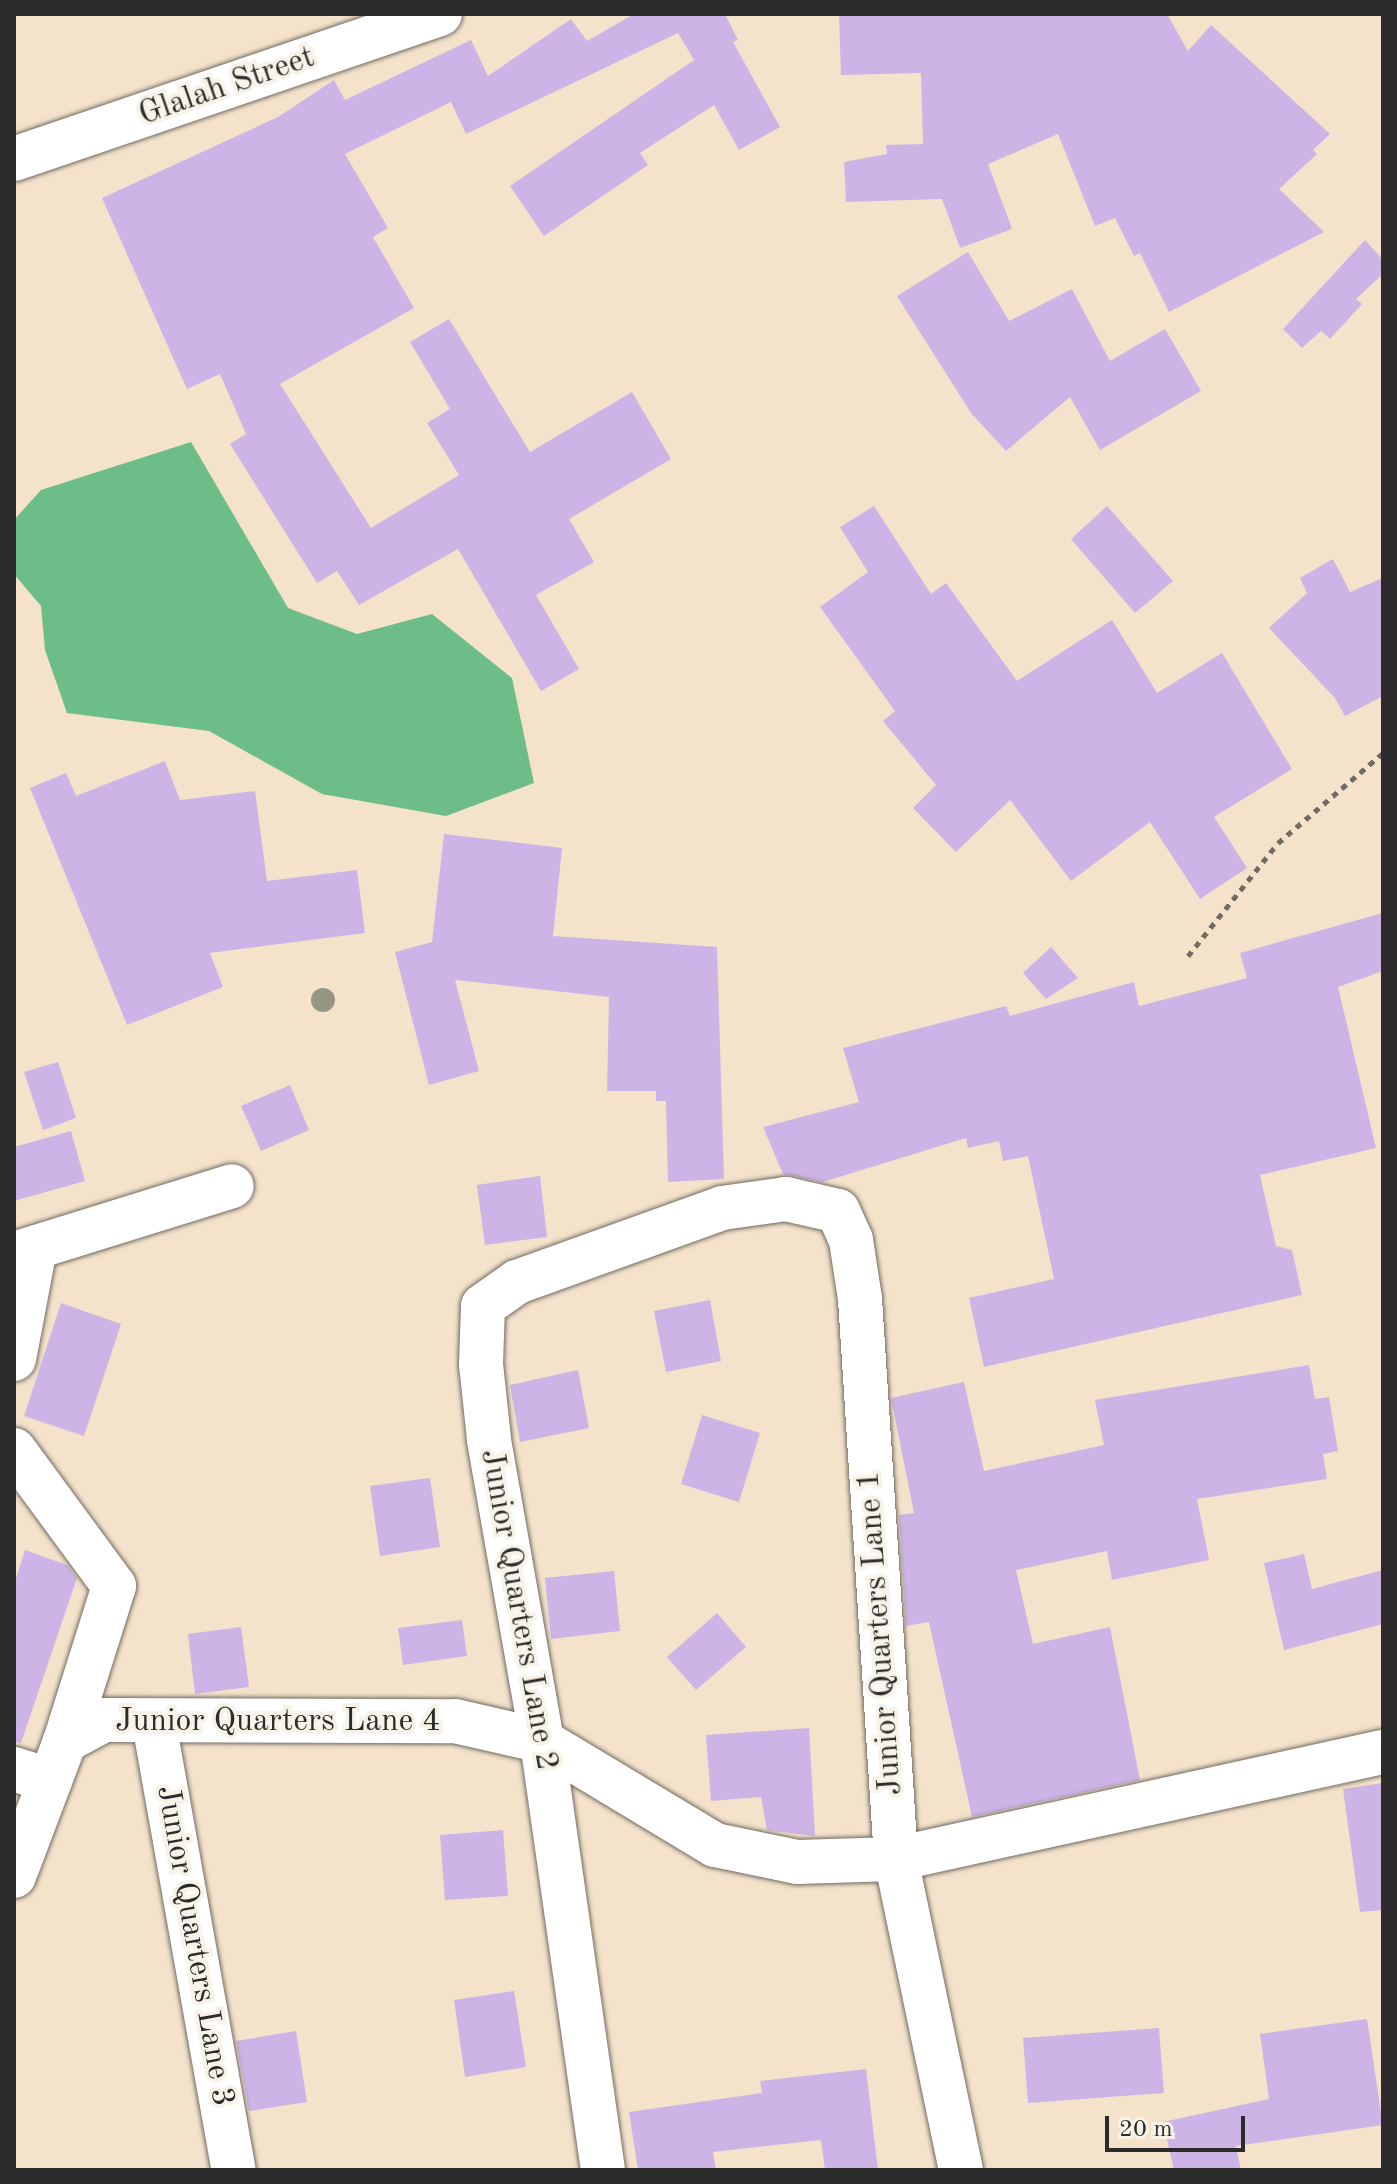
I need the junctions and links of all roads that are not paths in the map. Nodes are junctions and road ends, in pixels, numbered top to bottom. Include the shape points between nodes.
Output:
1 (440, 14) edge
2 (14, 159) edge
3 (232, 1186) dead end
4 (722, 1208) joint
5 (25, 1251) edge
6 (14, 1359) edge
7 (14, 1450) edge
8 (154, 1723) junction
9 (65, 1741) junction
10 (542, 1741) junction
11 (1383, 1752) edge
12 (32, 1775) edge
13 (896, 1859) junction
14 (14, 1876) edge
15 (234, 2170) edge
16 (603, 2170) edge
17 (961, 2170) edge

1 - 2 street, Glalah Street
3 - 5 street
4 - 10 street, Junior Quarters Lane 2 via 517,1282 483,1306 481,1364 489,1439
4 - 13 street, Junior Quarters Lane 1 via 786,1199 838,1211 851,1240 860,1299
5 - 6 street
7 - 9 street via 114,1586
8 - 9 street, Junior Quarters Lane 4 via 104,1720
8 - 10 street, Junior Quarters Lane 4 via 455,1721
8 - 15 street, Junior Quarters Lane 3
9 - 12 street
10 - 13 street, Junior Quarters Lane 4 via 715,1845 797,1862
10 - 16 street, Junior Quarters Lane 2
11 - 13 street, Junior Quarters Lane 4
12 - 14 street
13 - 17 street, Junior Quarters Lane 1

